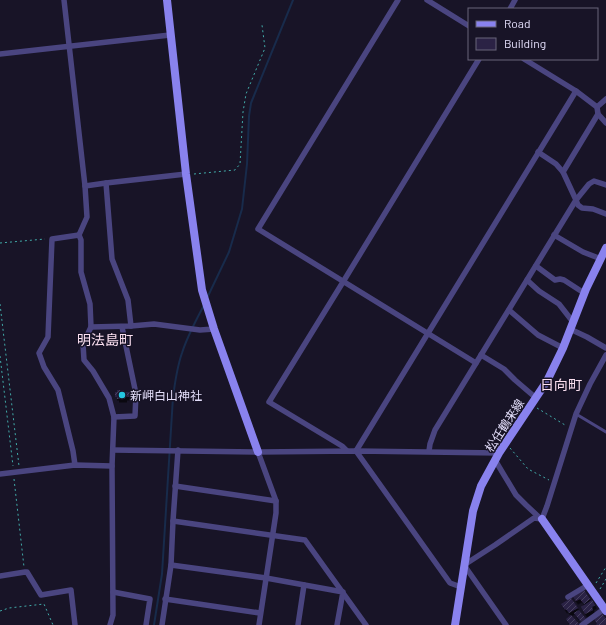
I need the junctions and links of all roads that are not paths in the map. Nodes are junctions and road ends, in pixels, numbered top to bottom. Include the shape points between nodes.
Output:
1 (64, 0) edge
2 (167, 0) edge
3 (398, 0) edge
4 (426, 0) edge
5 (468, 25) edge
6 (170, 35) junction
7 (69, 47) junction
8 (0, 54) edge
9 (478, 60) edge
10 (526, 60) edge
11 (576, 91) junction
12 (606, 99) edge
13 (597, 107) junction
14 (598, 114) junction
15 (606, 123) edge
16 (538, 152) junction
17 (563, 172) junction
18 (186, 174) junction
19 (106, 183) junction
20 (606, 185) edge
21 (85, 186) junction
22 (576, 200) junction
23 (606, 214) edge
24 (79, 235) junction
25 (554, 235) junction
26 (606, 248) edge
27 (601, 259) junction
28 (536, 266) junction
29 (527, 280) junction
30 (343, 282) junction
31 (584, 293) junction
32 (508, 310) junction
33 (572, 325) junction
34 (132, 326) junction
35 (91, 327) junction
36 (122, 327) junction
37 (214, 329) junction
38 (427, 334) junction
39 (563, 348) junction
40 (606, 348) edge
41 (481, 355) junction
42 (606, 355) edge
43 (476, 363) junction
44 (534, 401) junction
45 (576, 414) junction
46 (114, 417) junction
47 (606, 432) edge
48 (113, 450) junction
49 (175, 450) junction
50 (347, 451) junction
51 (356, 451) junction
52 (258, 452) junction
53 (429, 452) junction
54 (497, 456) junction
55 (75, 465) junction
56 (112, 466) junction
57 (0, 474) edge
58 (175, 486) junction
59 (276, 501) junction
60 (542, 519) junction
61 (173, 521) junction
62 (273, 535) junction
63 (171, 565) junction
64 (464, 565) junction
65 (0, 576) edge
66 (266, 578) junction
67 (304, 585) junction
68 (460, 587) junction
69 (591, 590) junction
70 (113, 592) junction
71 (343, 592) junction
72 (568, 597) dead end
73 (165, 599) junction
74 (605, 610) edge
75 (260, 613) junction
76 (76, 625) edge
77 (110, 625) edge
78 (146, 625) edge
79 (162, 625) edge
80 (258, 625) edge
81 (298, 625) edge
82 (337, 625) edge
83 (366, 625) edge
84 (455, 625) edge
85 (506, 625) edge
86 (582, 625) edge

1 - 7 street
2 - 6 street
3 - 30 street via 258,230
4 - 5 street
6 - 7 street
6 - 18 street
7 - 8 street
7 - 21 street
9 - 30 street
10 - 11 street
11 - 13 street
11 - 16 street
12 - 13 street
13 - 14 street
14 - 15 street
14 - 17 street
16 - 17 street
16 - 38 street
17 - 22 street
18 - 19 street
18 - 37 street via 202,290
19 - 21 street
19 - 34 street via 112,259 128,300
20 - 22 street via 594,181
21 - 24 street via 87,217
22 - 23 street via 582,208
22 - 25 street
24 - 35 street via 81,272 90,304
24 - 55 street via 52,239 48,337 39,352 44,367 58,390
25 - 27 street
25 - 28 street
26 - 27 street, 松任鶴来線
27 - 31 street, 松任鶴来線
28 - 29 street
28 - 31 street via 555,280 564,280
29 - 32 street
29 - 33 street via 559,304
30 - 38 street
30 - 50 street via 269,402
31 - 33 street, 松任鶴来線
32 - 39 street via 538,335
32 - 41 street
33 - 39 street, 松任鶴来線
33 - 40 street
34 - 36 street
34 - 37 street via 154,324 195,330
35 - 36 street
35 - 46 street via 83,344 84,360 109,398
36 - 46 street via 136,394 135,416
37 - 52 street
38 - 43 street
38 - 51 street
39 - 44 street, 松任鶴来線
41 - 43 street
41 - 44 street via 504,369
42 - 45 street
43 - 53 street via 435,430
44 - 54 street, 松任鶴来線
45 - 47 lane
45 - 60 street
46 - 48 street
48 - 49 street
48 - 56 street
49 - 52 street
49 - 58 street
50 - 51 street
50 - 52 street
51 - 53 street
51 - 68 street via 450,583
52 - 59 street
53 - 54 street
54 - 60 street via 516,494
54 - 64 street, 松任鶴来線 via 481,486 473,511
55 - 56 street
55 - 57 street
56 - 70 street
58 - 59 street
58 - 61 street
59 - 62 street
60 - 64 street via 534,518
60 - 69 street
61 - 62 street
61 - 63 street
62 - 66 street
62 - 71 street via 305,540
63 - 66 street
63 - 73 street
64 - 68 street, 松任鶴来線
64 - 85 street
65 - 76 street via 27,572 41,595 72,590
66 - 67 street
66 - 75 street
67 - 71 street
67 - 81 street
68 - 84 street, 松任鶴来線
69 - 72 street
69 - 74 street
70 - 77 street via 113,615
70 - 78 street via 150,598
71 - 82 street
71 - 83 street
73 - 75 street
73 - 79 street
74 - 86 street
75 - 80 street

